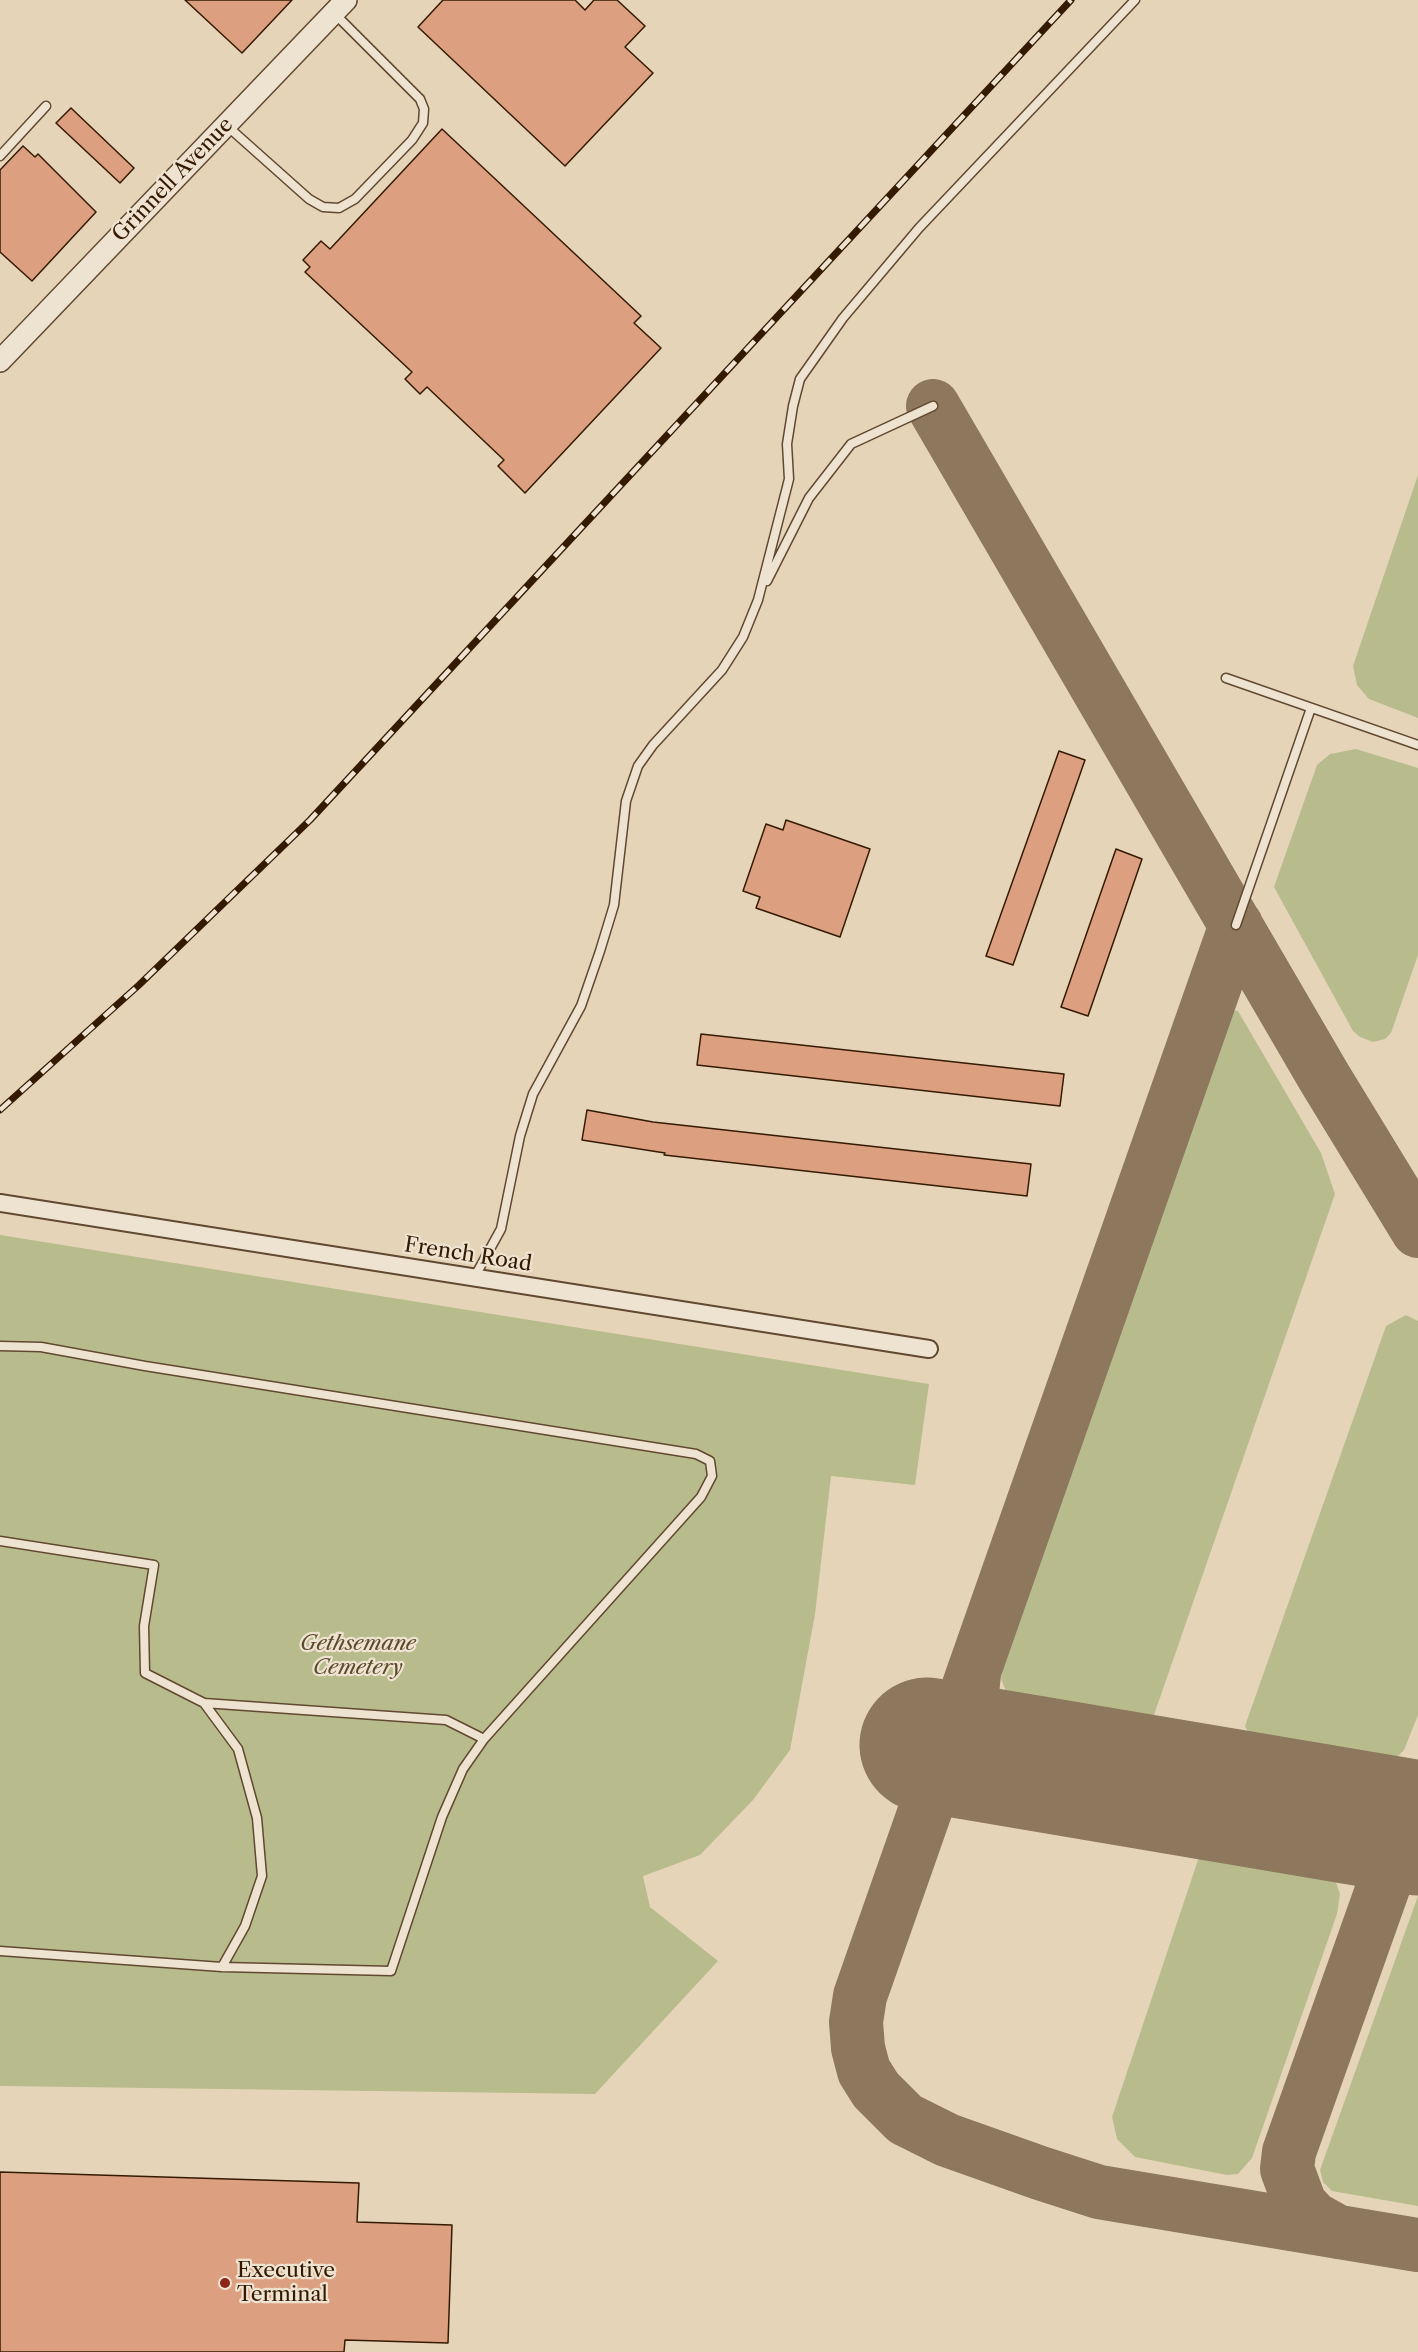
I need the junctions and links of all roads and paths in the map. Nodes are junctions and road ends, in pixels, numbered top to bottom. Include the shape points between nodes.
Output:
1 (1135, 0) edge
2 (340, 6) edge
3 (46, 106) dead end
4 (226, 125) junction
5 (0, 156) edge
6 (0, 361) edge
7 (933, 406) dead end
8 (758, 600) junction
9 (1226, 678) dead end
10 (1311, 708) junction
11 (1418, 745) edge
12 (1236, 925) dead end
13 (0, 1203) edge
14 (474, 1278) junction
15 (0, 1346) edge
16 (928, 1349) dead end
17 (0, 1541) edge
18 (204, 1703) junction
19 (484, 1739) junction
20 (0, 1951) edge
21 (222, 1966) junction

1 - 8 lane via 919,228 843,318 800,379 787,444 789,479
2 - 4 street, Grinnell Avenue
2 - 4 lane via 420,99 423,123 412,140 355,199 339,208 323,207
3 - 5 lane
4 - 6 street, Grinnell Avenue
7 - 8 lane via 851,444 809,498
8 - 14 lane via 743,638 722,670 638,766 626,801 614,905 600,951 581,1006 533,1094 501,1229
9 - 10 lane
10 - 11 lane
10 - 12 lane
13 - 14 street, French Road
14 - 16 street, French Road
15 - 19 lane via 41,1347 696,1454 710,1461 712,1476 701,1497
17 - 18 lane via 154,1565 144,1626 145,1673
18 - 19 lane via 446,1719
18 - 21 lane via 238,1749 257,1818 262,1876 245,1926
19 - 21 lane via 463,1769 442,1816 391,1971
20 - 21 lane

